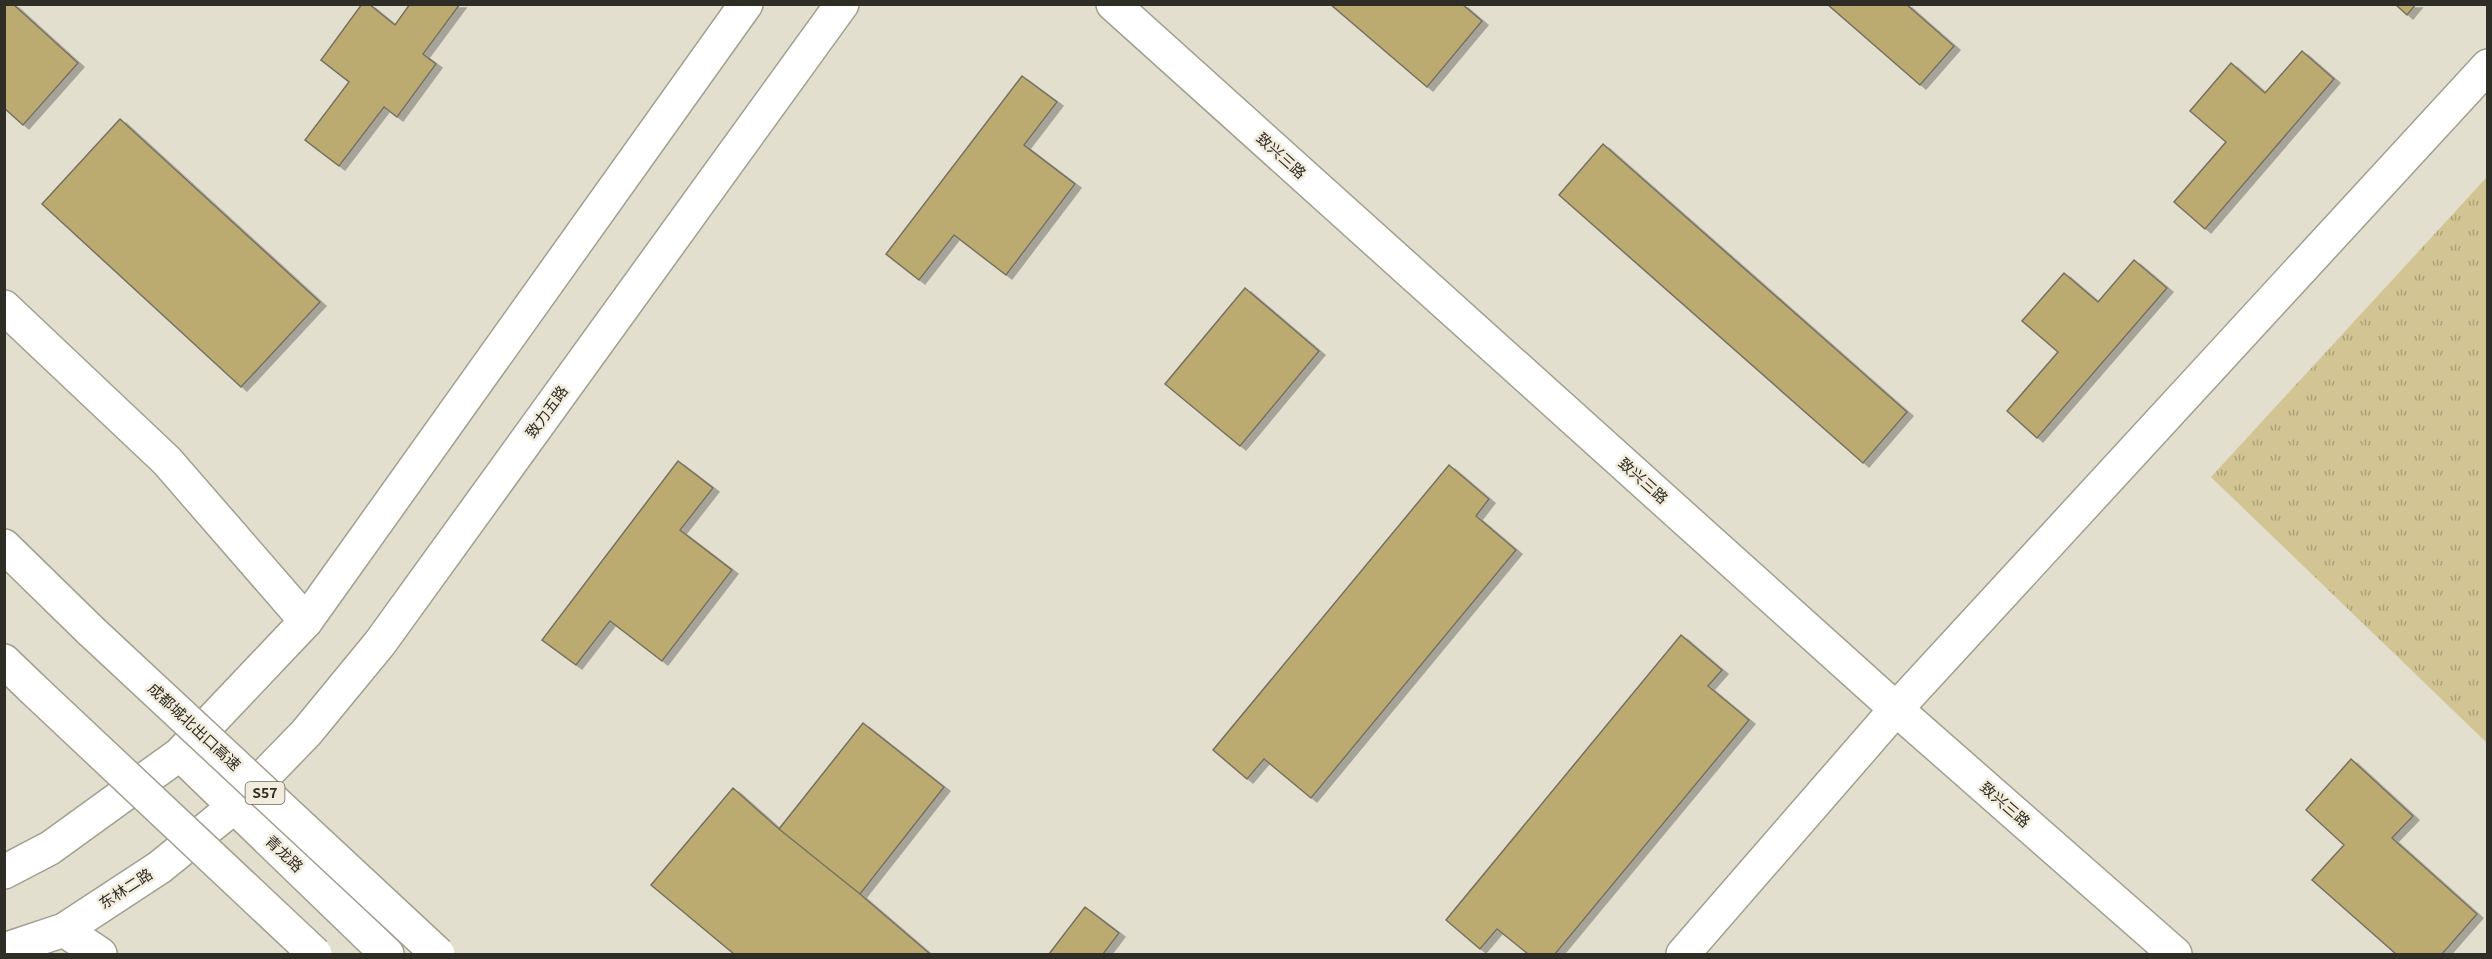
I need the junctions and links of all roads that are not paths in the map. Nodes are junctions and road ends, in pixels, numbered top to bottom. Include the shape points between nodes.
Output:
1 (746, 4) edge
2 (842, 4) edge
3 (1113, 4) edge
4 (2487, 66) edge
5 (4, 307) edge
6 (4, 546) edge
7 (306, 621) junction
8 (4, 662) edge
9 (1896, 709) junction
10 (180, 754) junction
11 (235, 806) junction
12 (4, 872) edge
13 (64, 930) junction
14 (4, 950) edge
15 (100, 954) edge
16 (315, 954) edge
17 (387, 954) edge
18 (438, 954) edge
19 (1683, 954) edge
20 (2175, 954) edge

1 - 7 main road
2 - 11 main road, 致力五路 via 380,643 306,733
3 - 9 main road, 致兴三路
4 - 9 main road
5 - 7 main road via 167,461
6 - 18 main road, 成都城北出口高速 / S57, bridge
7 - 10 main road
8 - 16 main road, bridge
9 - 19 main road
9 - 20 main road, 致兴三路
10 - 11 main road, 青龙路
10 - 12 main road via 50,848
11 - 13 main road, 东林二路 via 160,867
11 - 17 main road, 青龙路
13 - 14 main road, 东林二路
13 - 15 main road

